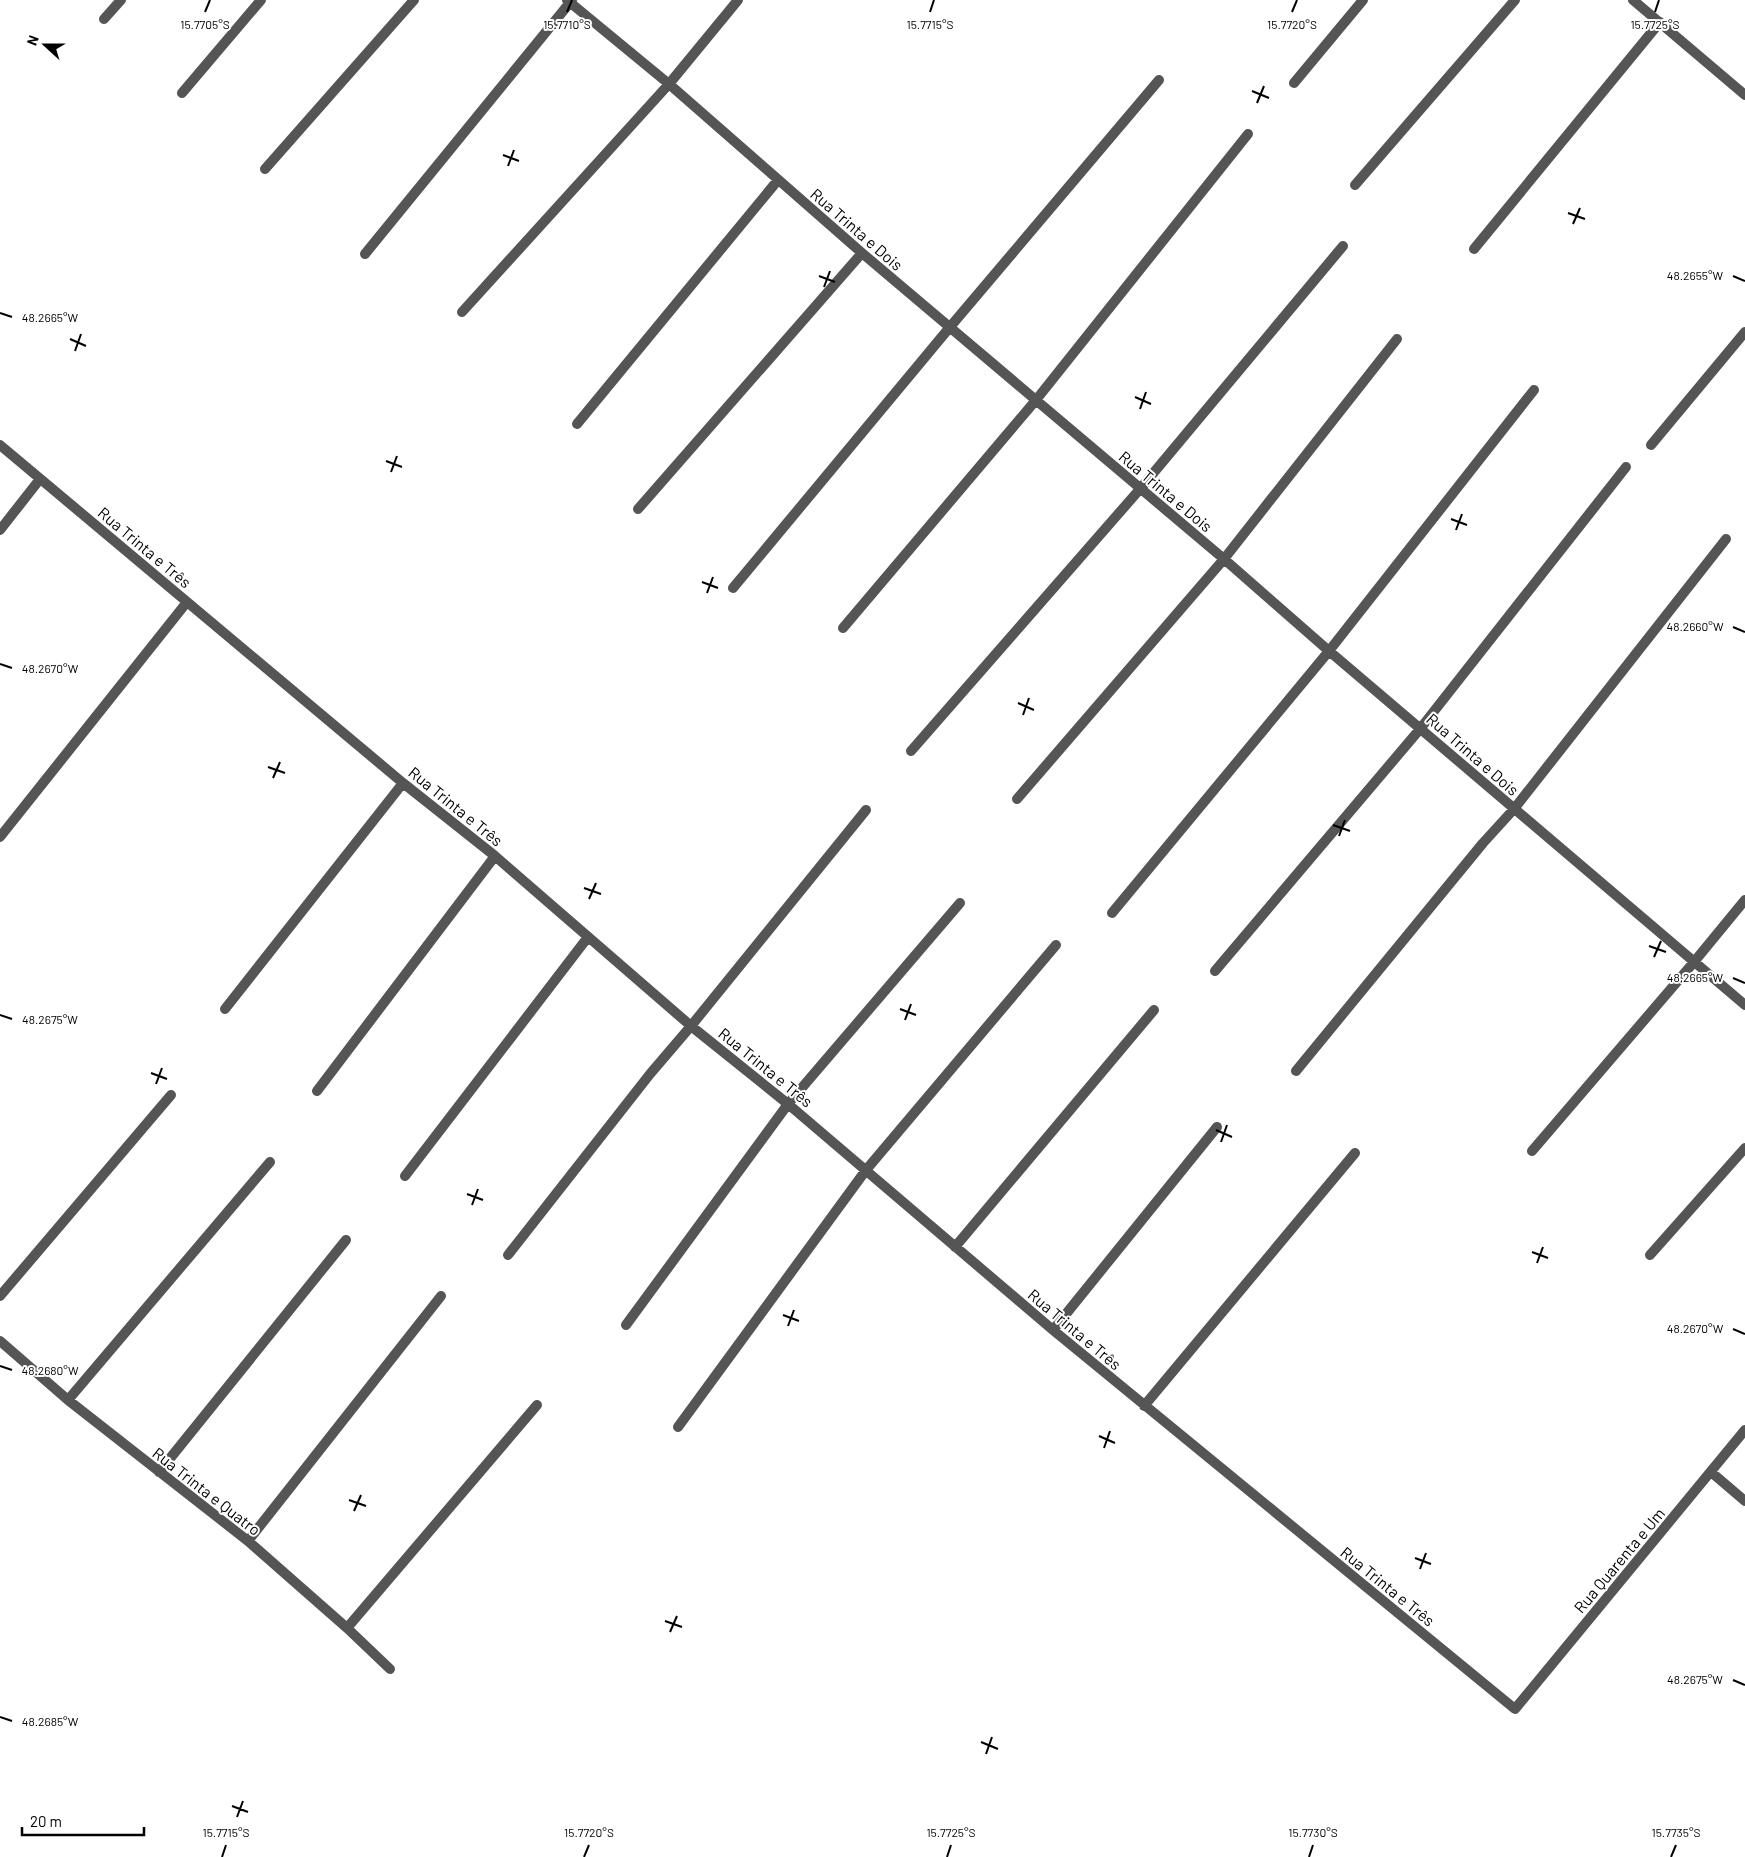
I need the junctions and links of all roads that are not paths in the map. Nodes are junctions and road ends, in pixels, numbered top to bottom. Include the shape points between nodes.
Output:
1 (120, 0) edge
2 (261, 0) edge
3 (414, 0) edge
4 (738, 0) edge
5 (1363, 0) edge
6 (1515, 0) edge
7 (1633, 0) edge
8 (570, 1) edge
9 (104, 19) dead end
10 (1660, 22) junction
11 (1159, 80) dead end
12 (1294, 83) dead end
13 (669, 84) junction
14 (182, 94) dead end
15 (1745, 94) edge
16 (1248, 134) dead end
17 (265, 169) dead end
18 (778, 180) junction
19 (1355, 185) dead end
20 (1343, 246) dead end
21 (1474, 249) dead end
22 (862, 253) junction
23 (365, 254) dead end
24 (462, 312) dead end
25 (950, 327) junction
26 (1745, 332) edge
27 (1397, 339) dead end
28 (1534, 390) dead end
29 (1036, 400) junction
30 (577, 424) dead end
31 (0, 445) edge
32 (1651, 445) dead end
33 (1626, 467) dead end
34 (40, 479) junction
35 (1140, 489) junction
36 (638, 509) dead end
37 (0, 530) edge
38 (1726, 539) dead end
39 (1224, 559) junction
40 (732, 588) dead end
41 (187, 602) junction
42 (843, 628) dead end
43 (1329, 651) junction
44 (1420, 729) junction
45 (911, 751) dead end
46 (403, 783) junction
47 (1017, 799) dead end
48 (1514, 809) junction
49 (866, 810) dead end
50 (0, 838) edge
51 (495, 856) junction
52 (1745, 900) edge
53 (960, 903) dead end
54 (1112, 913) dead end
55 (588, 937) junction
56 (1056, 945) dead end
57 (1694, 962) junction
58 (1215, 971) dead end
59 (1745, 1005) edge
60 (225, 1008) dead end
61 (1154, 1010) dead end
62 (691, 1026) junction
63 (1296, 1071) dead end
64 (317, 1091) dead end
65 (170, 1095) dead end
66 (788, 1104) junction
67 (1217, 1127) dead end
68 (1745, 1148) edge
69 (1532, 1151) dead end
70 (1355, 1153) dead end
71 (270, 1162) dead end
72 (866, 1170) junction
73 (406, 1176) dead end
74 (346, 1240) dead end
75 (955, 1247) junction
76 (508, 1255) dead end
77 (1650, 1255) dead end
78 (0, 1296) edge
79 (441, 1296) dead end
80 (626, 1325) dead end
81 (1053, 1330) junction
82 (0, 1341) edge
83 (68, 1400) junction
84 (537, 1405) dead end
85 (1144, 1406) junction
86 (678, 1427) dead end
87 (1745, 1430) edge
88 (159, 1472) junction
89 (1711, 1472) junction
90 (1745, 1501) edge
91 (248, 1542) junction
92 (346, 1628) junction
93 (390, 1669) dead end
94 (1515, 1709) joint

1 - 9 street
2 - 14 street
3 - 17 street
4 - 13 street
5 - 12 street
6 - 19 street
7 - 10 street
8 - 13 street, Rua Trinta e Dois
8 - 23 street
10 - 15 street
10 - 21 street
11 - 25 street
13 - 18 street, Rua Trinta e Dois
13 - 24 street
16 - 29 street
18 - 22 street, Rua Trinta e Dois
18 - 30 street
20 - 35 street
22 - 25 street, Rua Trinta e Dois
22 - 36 street
25 - 29 street, Rua Trinta e Dois
25 - 40 street
26 - 32 street
27 - 39 street
28 - 43 street
29 - 35 street, Rua Trinta e Dois
29 - 42 street
31 - 34 street, Rua Trinta e Três
33 - 44 street
34 - 37 street
34 - 41 street, Rua Trinta e Três
35 - 39 street, Rua Trinta e Dois
35 - 45 street
38 - 48 street
39 - 43 street, Rua Trinta e Dois
39 - 47 street
41 - 46 street, Rua Trinta e Três
41 - 50 street
43 - 44 street, Rua Trinta e Dois
43 - 54 street
44 - 48 street, Rua Trinta e Dois
44 - 58 street
46 - 51 street, Rua Trinta e Três
46 - 60 street
48 - 57 street, Rua Trinta e Dois
48 - 63 street
49 - 62 street
51 - 55 street, Rua Trinta e Três
51 - 64 street
52 - 57 street
53 - 66 street
55 - 62 street, Rua Trinta e Três
55 - 73 street
56 - 72 street
57 - 59 street, Rua Trinta e Dois
57 - 69 street
61 - 75 street
62 - 66 street, Rua Trinta e Três
62 - 76 street via 643,1082
65 - 78 street
66 - 72 street, Rua Trinta e Três
66 - 80 street
67 - 81 street
68 - 77 street
70 - 85 street
71 - 83 street
72 - 75 street, Rua Trinta e Três
72 - 86 street
74 - 88 street
75 - 81 street, Rua Trinta e Três
79 - 91 street
81 - 85 street, Rua Trinta e Três
82 - 83 street, Rua Trinta e Quatro
83 - 88 street, Rua Trinta e Quatro
84 - 92 street
85 - 94 street, Rua Trinta e Três
87 - 89 street, Rua Quarenta e Um
88 - 91 street, Rua Trinta e Quatro
89 - 90 street
89 - 94 street, Rua Quarenta e Um
91 - 92 street, Rua Trinta e Quatro
92 - 93 street, Rua Trinta e Quatro

